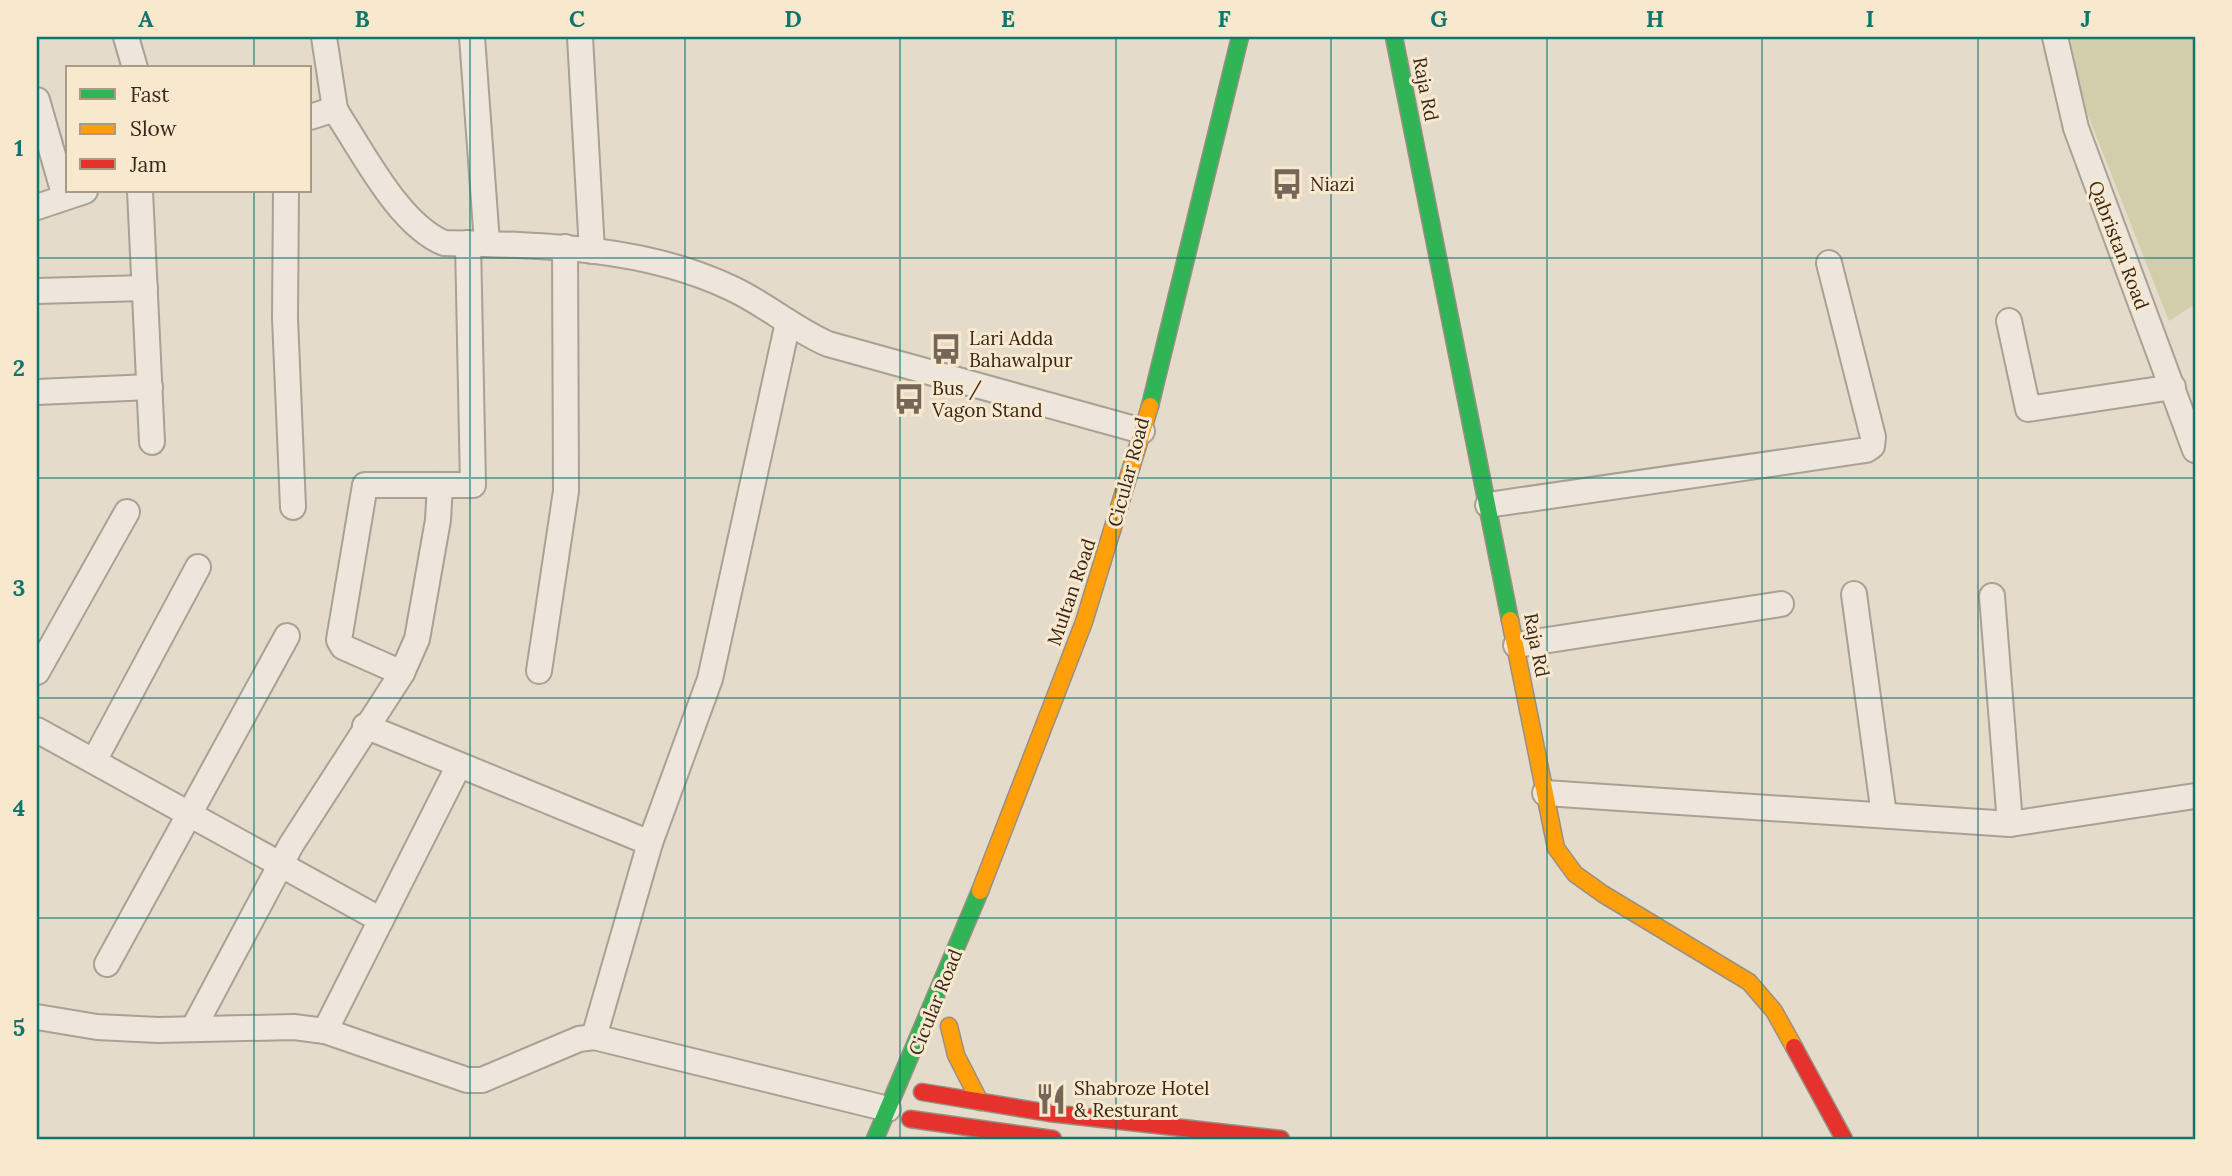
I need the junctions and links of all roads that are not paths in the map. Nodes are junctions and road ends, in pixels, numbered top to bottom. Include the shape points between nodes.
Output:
1 (126, 37) edge
2 (324, 37) edge
3 (472, 37) edge
4 (580, 37) edge
5 (1240, 37) edge
6 (1394, 37) edge
7 (2055, 37) edge
8 (134, 66) edge
9 (37, 100) edge
10 (335, 108) junction
11 (312, 116) edge
12 (66, 172) edge
13 (140, 192) edge
14 (286, 192) edge
15 (75, 194) edge
16 (37, 207) edge
17 (478, 243) junction
18 (565, 247) junction
19 (592, 251) junction
20 (1829, 262) dead end
21 (145, 288) junction
22 (37, 291) edge
23 (2009, 321) dead end
24 (788, 322) junction
25 (150, 387) junction
26 (2172, 387) junction
27 (37, 392) edge
28 (1142, 431) junction
29 (2193, 433) edge
30 (152, 442) dead end
31 (440, 485) junction
32 (1488, 505) junction
33 (293, 507) dead end
34 (127, 512) dead end
35 (198, 567) dead end
36 (1854, 594) dead end
37 (1992, 596) dead end
38 (1781, 604) dead end
39 (287, 636) dead end
40 (1516, 645) junction
41 (539, 671) dead end
42 (37, 672) edge
43 (402, 673) junction
44 (365, 726) junction
45 (37, 730) edge
46 (94, 761) junction
47 (459, 765) junction
48 (1545, 793) junction
49 (2195, 796) edge
50 (189, 814) junction
51 (1884, 815) junction
52 (2010, 824) junction
53 (650, 843) junction
54 (281, 864) junction
55 (381, 920) junction
56 (107, 964) dead end
57 (37, 1017) edge
58 (193, 1028) junction
59 (326, 1031) junction
60 (594, 1037) junction
61 (940, 1048) dead end
62 (980, 1102) junction
63 (899, 1114) junction
64 (876, 1139) edge
65 (901, 1139) edge
66 (1053, 1139) edge
67 (1281, 1139) edge
68 (1844, 1139) edge

1 - 8 street
2 - 10 street
3 - 17 street
4 - 19 street
5 - 28 main road, Multan Road
6 - 32 main road, Raja Rd
7 - 26 street, Qabristan Road via 2076,128
9 - 12 street
10 - 11 street
10 - 17 street via 406,213 434,239
13 - 21 street
14 - 33 street via 285,318
15 - 16 street
17 - 18 street
17 - 31 street via 473,482 469,487
18 - 19 street
18 - 41 street via 566,491
19 - 24 street via 699,274 762,304
20 - 32 street via 1872,446
21 - 22 street
21 - 25 street
23 - 26 street via 2028,409
24 - 28 street via 828,344
24 - 53 street via 710,679
25 - 27 street
25 - 30 street
26 - 29 street, Qabristan Road
28 - 63 main road, Multan Road via 1110,545 1044,743
31 - 43 street via 418,639
31 - 43 street via 364,487 340,644
32 - 40 main road, Raja Rd
34 - 42 street
35 - 46 street
36 - 51 street
37 - 52 street
38 - 40 street
39 - 50 street
40 - 48 main road, Raja Rd
43 - 44 street
44 - 47 street
44 - 54 street
45 - 46 street
46 - 50 street
47 - 53 street
47 - 55 street
48 - 51 street
48 - 68 main road, Raja Rd via 1556,848 1575,874 1749,982 1774,1011
49 - 52 street
50 - 54 street
50 - 56 street
51 - 52 street
53 - 60 street
54 - 55 street
54 - 58 street
55 - 59 street
57 - 58 street via 97,1027
58 - 59 street
59 - 60 street via 467,1080 482,1080 579,1039
60 - 63 street
61 - 62 main road, Cicular Road via 951,1019 956,1055
62 - 63 main road via 924,1086
62 - 67 main road
63 - 64 main road, Multan Road
63 - 65 main road
63 - 66 main road

